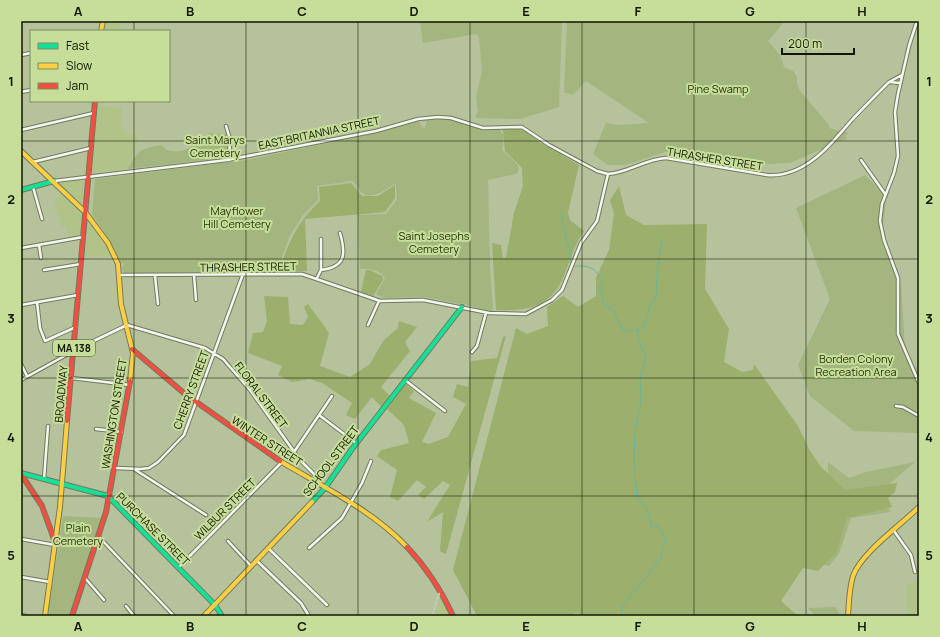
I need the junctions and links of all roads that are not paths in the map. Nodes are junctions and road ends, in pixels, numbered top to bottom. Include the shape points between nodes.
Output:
1 (917, 21) edge
2 (902, 75) junction
3 (889, 82) junction
4 (900, 83) junction
5 (95, 102) edge
6 (94, 113) junction
7 (226, 126) dead end
8 (21, 130) edge
9 (91, 148) junction
10 (22, 153) edge
11 (229, 160) junction
12 (861, 160) dead end
13 (33, 162) junction
14 (608, 174) junction
15 (89, 176) junction
16 (54, 181) junction
17 (33, 186) junction
18 (21, 190) edge
19 (885, 195) junction
20 (86, 212) junction
21 (42, 219) dead end
22 (340, 233) dead end
23 (83, 237) junction
24 (321, 239) dead end
25 (39, 244) junction
26 (21, 248) edge
27 (41, 258) dead end
28 (81, 264) junction
29 (44, 270) dead end
30 (321, 270) junction
31 (243, 274) junction
32 (119, 275) junction
33 (194, 275) junction
34 (155, 276) junction
35 (317, 278) junction
36 (78, 295) junction
37 (196, 300) dead end
38 (379, 301) junction
39 (37, 302) junction
40 (158, 304) dead end
41 (21, 305) edge
42 (462, 307) junction
43 (486, 313) junction
44 (127, 325) junction
45 (368, 325) dead end
46 (76, 327) junction
47 (132, 349) junction
48 (74, 351) junction
49 (213, 352) junction
50 (472, 352) dead end
51 (21, 364) edge
52 (27, 376) junction
53 (71, 378) junction
54 (21, 380) edge
55 (405, 380) junction
56 (919, 382) edge
57 (130, 385) junction
58 (332, 396) dead end
59 (197, 402) junction
60 (896, 406) dead end
61 (445, 411) dead end
62 (319, 414) junction
63 (919, 416) edge
64 (48, 426) dead end
65 (96, 429) dead end
66 (122, 432) junction
67 (356, 443) junction
68 (294, 452) junction
69 (371, 461) dead end
70 (282, 462) junction
71 (116, 468) junction
72 (134, 469) junction
73 (21, 473) edge
74 (44, 479) junction
75 (62, 484) junction
76 (317, 484) junction
77 (325, 488) junction
78 (110, 497) junction
79 (350, 504) junction
80 (919, 507) edge
81 (206, 515) dead end
82 (894, 531) junction
83 (99, 537) junction
84 (21, 539) edge
85 (228, 542) dead end
86 (56, 545) junction
87 (268, 548) junction
88 (309, 548) dead end
89 (256, 560) junction
90 (251, 566) junction
91 (179, 567) junction
92 (915, 572) dead end
93 (21, 577) edge
94 (85, 578) junction
95 (50, 582) junction
96 (104, 600) dead end
97 (215, 605) junction
98 (327, 605) dead end
99 (126, 606) dead end
100 (21, 615) edge
101 (26, 616) edge
102 (45, 616) edge
103 (72, 616) edge
104 (134, 616) edge
105 (174, 616) edge
106 (204, 616) edge
107 (222, 616) edge
108 (309, 616) edge
109 (453, 616) edge
110 (848, 616) edge

1 - 2 street
2 - 3 street, THRASHER STREET
2 - 4 street
3 - 4 street
3 - 14 street, THRASHER STREET via 823,152 802,166 783,174 767,175 666,158
4 - 19 street via 895,112 898,156
5 - 6 street, BROADWAY / MA 138
6 - 8 street
6 - 9 street, BROADWAY / MA 138
7 - 11 street via 230,139
9 - 13 street
9 - 15 street, BROADWAY / MA 138
10 - 13 street, WASHINGTON STREET
11 - 14 street, EAST BRITANNIA STREET via 376,131 418,119 442,117 483,128 522,127 597,172
11 - 15 street, EAST BRITANNIA STREET
12 - 19 street
13 - 16 street, WASHINGTON STREET
14 - 43 street, THRASHER STREET via 597,221 581,243 558,295 528,314
15 - 16 street, EAST BRITANNIA STREET
15 - 20 street, BROADWAY / MA 138
16 - 17 street, EAST BRITANNIA STREET
16 - 20 street, WASHINGTON STREET
17 - 18 street, EAST BRITANNIA STREET
17 - 21 street
19 - 56 street via 880,221 898,278 898,334
20 - 23 street, BROADWAY / MA 138
20 - 32 street, WASHINGTON STREET via 109,245 116,259
22 - 30 street via 344,252 341,261 332,268
23 - 25 street
23 - 28 street, BROADWAY / MA 138
24 - 30 street
25 - 26 street
25 - 27 street
28 - 29 street
28 - 36 street, BROADWAY / MA 138
30 - 35 street
31 - 33 street, THRASHER STREET
31 - 35 street, THRASHER STREET via 299,274
31 - 49 street, CHERRY STREET
32 - 34 street, THRASHER STREET
32 - 44 street, WASHINGTON STREET via 121,304
33 - 34 street, THRASHER STREET
33 - 37 street
34 - 40 street
35 - 38 street, THRASHER STREET
36 - 39 street
36 - 46 street, BROADWAY / MA 138
38 - 42 street, THRASHER STREET via 423,300
38 - 45 street
39 - 41 street
39 - 46 street via 40,328 46,341
42 - 43 street, THRASHER STREET
42 - 55 street, SCHOOL STREET
43 - 50 street via 477,346
44 - 47 street, WASHINGTON STREET
44 - 48 street
44 - 49 street, FLORAL STREET
46 - 48 street, BROADWAY / MA 138
47 - 57 street, WASHINGTON STREET
47 - 59 street, WINTER STREET
48 - 52 street
48 - 53 street, BROADWAY / MA 138
49 - 59 street, CHERRY STREET
49 - 68 street, FLORAL STREET via 225,360 242,380
51 - 52 street
52 - 54 street
53 - 57 street
53 - 75 street, BROADWAY / MA 138
55 - 61 street
55 - 67 street, SCHOOL STREET
57 - 66 street, WASHINGTON STREET
58 - 62 street
59 - 70 street, WINTER STREET
59 - 72 street, CHERRY STREET via 183,437 151,467
60 - 63 street via 903,406
62 - 67 street
62 - 68 street
64 - 74 street
65 - 66 street
66 - 71 street, WASHINGTON STREET
67 - 77 street, SCHOOL STREET
68 - 76 street, FLORAL STREET via 318,477
69 - 79 street
70 - 76 street, WINTER STREET
70 - 91 street, WILBUR STREET
71 - 72 street, CHERRY STREET
71 - 78 street, WASHINGTON STREET
72 - 81 street
73 - 74 street, PURCHASE STREET
73 - 86 street via 44,512
74 - 75 street, PURCHASE STREET
75 - 78 street, PURCHASE STREET
75 - 86 street, BROADWAY / MA 138
76 - 77 street, WINTER STREET
77 - 79 street, WINTER STREET
77 - 87 street, SCHOOL STREET
78 - 83 street, WASHINGTON STREET
78 - 91 street, PURCHASE STREET
79 - 88 street via 340,521
79 - 109 street, WINTER STREET via 404,542 426,567
80 - 82 street
82 - 92 street via 911,555
82 - 110 street via 873,547 858,566 851,584
83 - 94 street, WASHINGTON STREET
83 - 105 street
84 - 86 street
85 - 90 street
86 - 95 street, BROADWAY / MA 138
87 - 89 street, SCHOOL STREET
87 - 98 street
89 - 90 street, SCHOOL STREET
89 - 108 street via 301,603
90 - 97 street, SCHOOL STREET
91 - 97 street, PURCHASE STREET
93 - 95 street
94 - 96 street
94 - 103 street, WASHINGTON STREET
95 - 102 street, BROADWAY / MA 138
97 - 106 street, SCHOOL STREET
97 - 107 street, PURCHASE STREET
99 - 104 street
100 - 101 street

